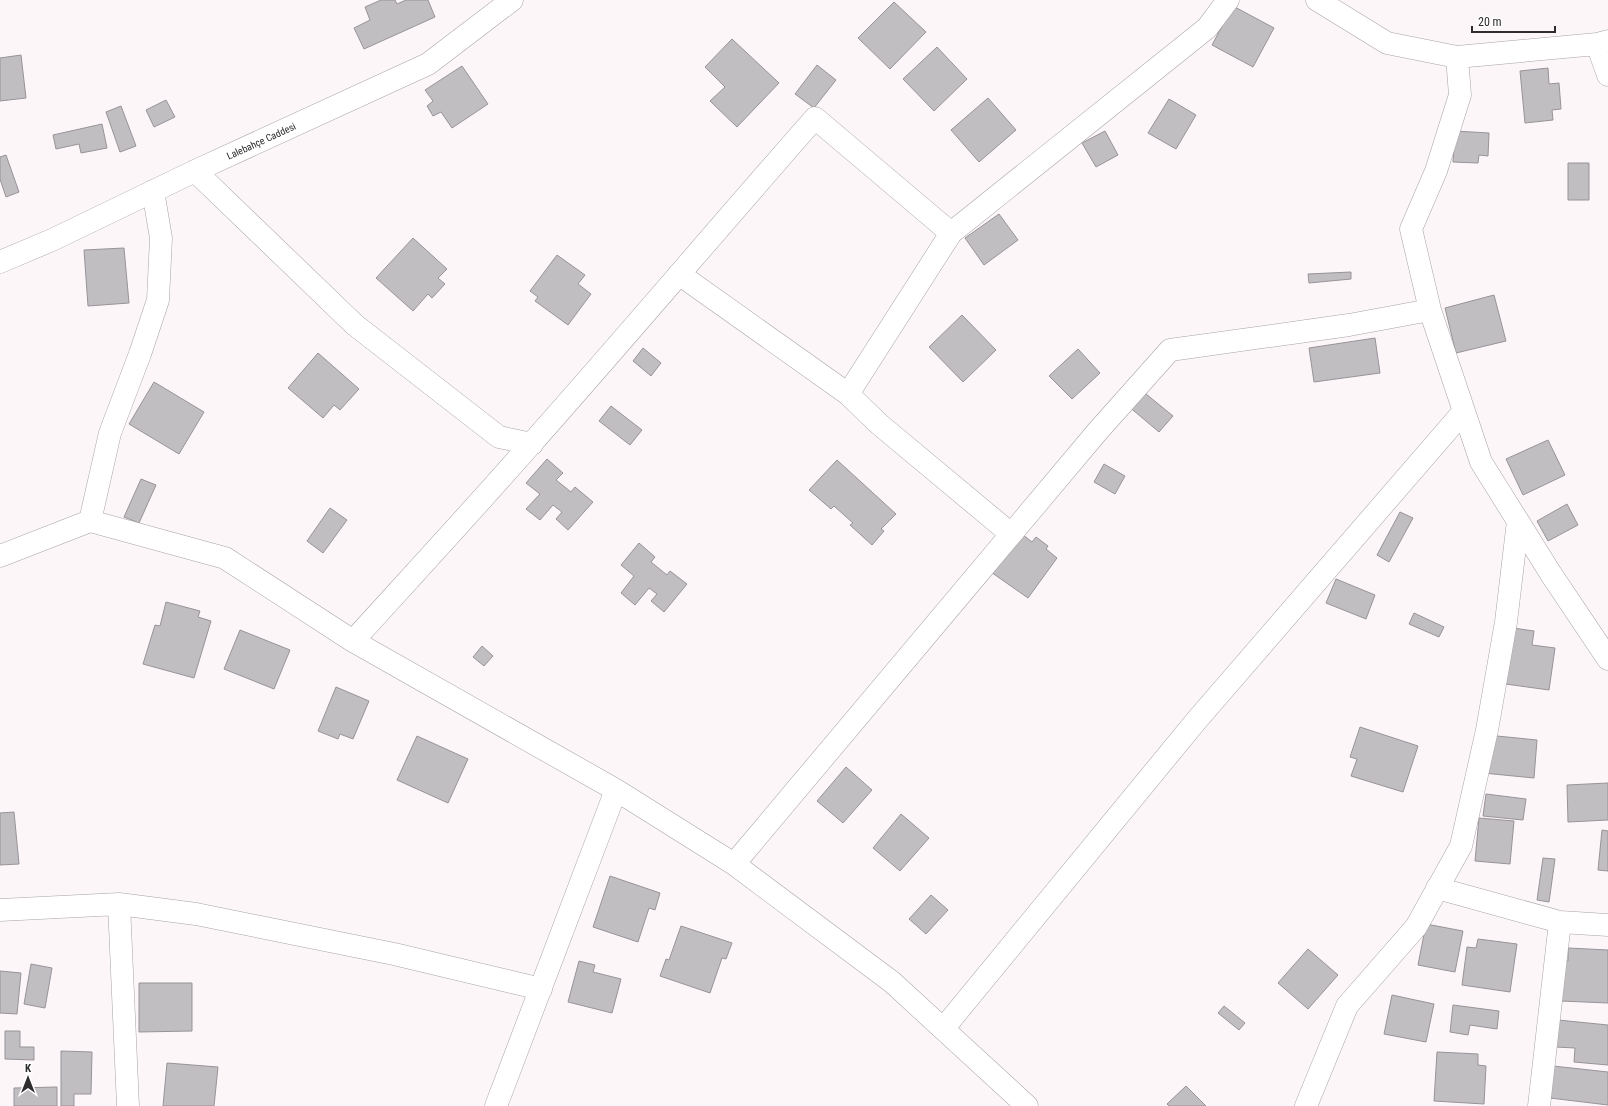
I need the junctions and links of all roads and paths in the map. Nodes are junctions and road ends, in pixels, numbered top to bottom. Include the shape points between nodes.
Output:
1 (512, 0) edge
2 (1228, 0) edge
3 (1317, 0) edge
4 (1603, 43) edge
5 (1457, 57) junction
6 (1608, 75) edge
7 (195, 171) junction
8 (153, 191) junction
9 (951, 233) junction
10 (0, 262) edge
11 (679, 274) junction
12 (1430, 310) junction
13 (848, 394) junction
14 (1464, 411) junction
15 (532, 444) junction
16 (90, 521) junction
17 (1518, 521) junction
18 (1011, 534) junction
19 (0, 556) edge
20 (353, 641) junction
21 (1608, 660) edge
22 (616, 790) junction
23 (734, 864) junction
24 (1437, 888) junction
25 (119, 904) junction
26 (0, 910) edge
27 (1560, 922) junction
28 (1608, 926) edge
29 (541, 989) junction
30 (944, 1029) junction
31 (128, 1106) edge
32 (496, 1106) edge
33 (1027, 1106) edge
34 (1306, 1106) edge
35 (1539, 1106) edge

1 - 7 street, Lalebahçe Caddesi via 428,64
2 - 9 street via 1207,28
3 - 5 street via 1387,43
4 - 5 street
4 - 6 street
5 - 12 street via 1460,95 1436,171 1411,229
7 - 8 street, Lalebahçe Caddesi
7 - 15 street via 355,325 499,437
8 - 10 street, Lalebahçe Caddesi
8 - 16 street via 161,238 158,300 110,434
9 - 11 street via 815,118
9 - 13 street
11 - 13 street
11 - 15 street
12 - 14 street
12 - 18 street via 1349,325 1170,350
13 - 18 street via 879,424
14 - 17 street via 1481,462
14 - 30 street via 1196,721
15 - 20 street
16 - 19 street
16 - 20 street via 225,558
17 - 21 street
17 - 24 street via 1506,622 1487,730 1461,846
18 - 23 street
20 - 22 street
22 - 23 street
22 - 29 street
23 - 30 street via 892,982
24 - 27 street
24 - 34 street via 1416,927 1347,1006
25 - 26 street
25 - 29 street via 204,915 394,954
25 - 31 street
27 - 28 street
27 - 35 street
29 - 32 street
30 - 33 street

